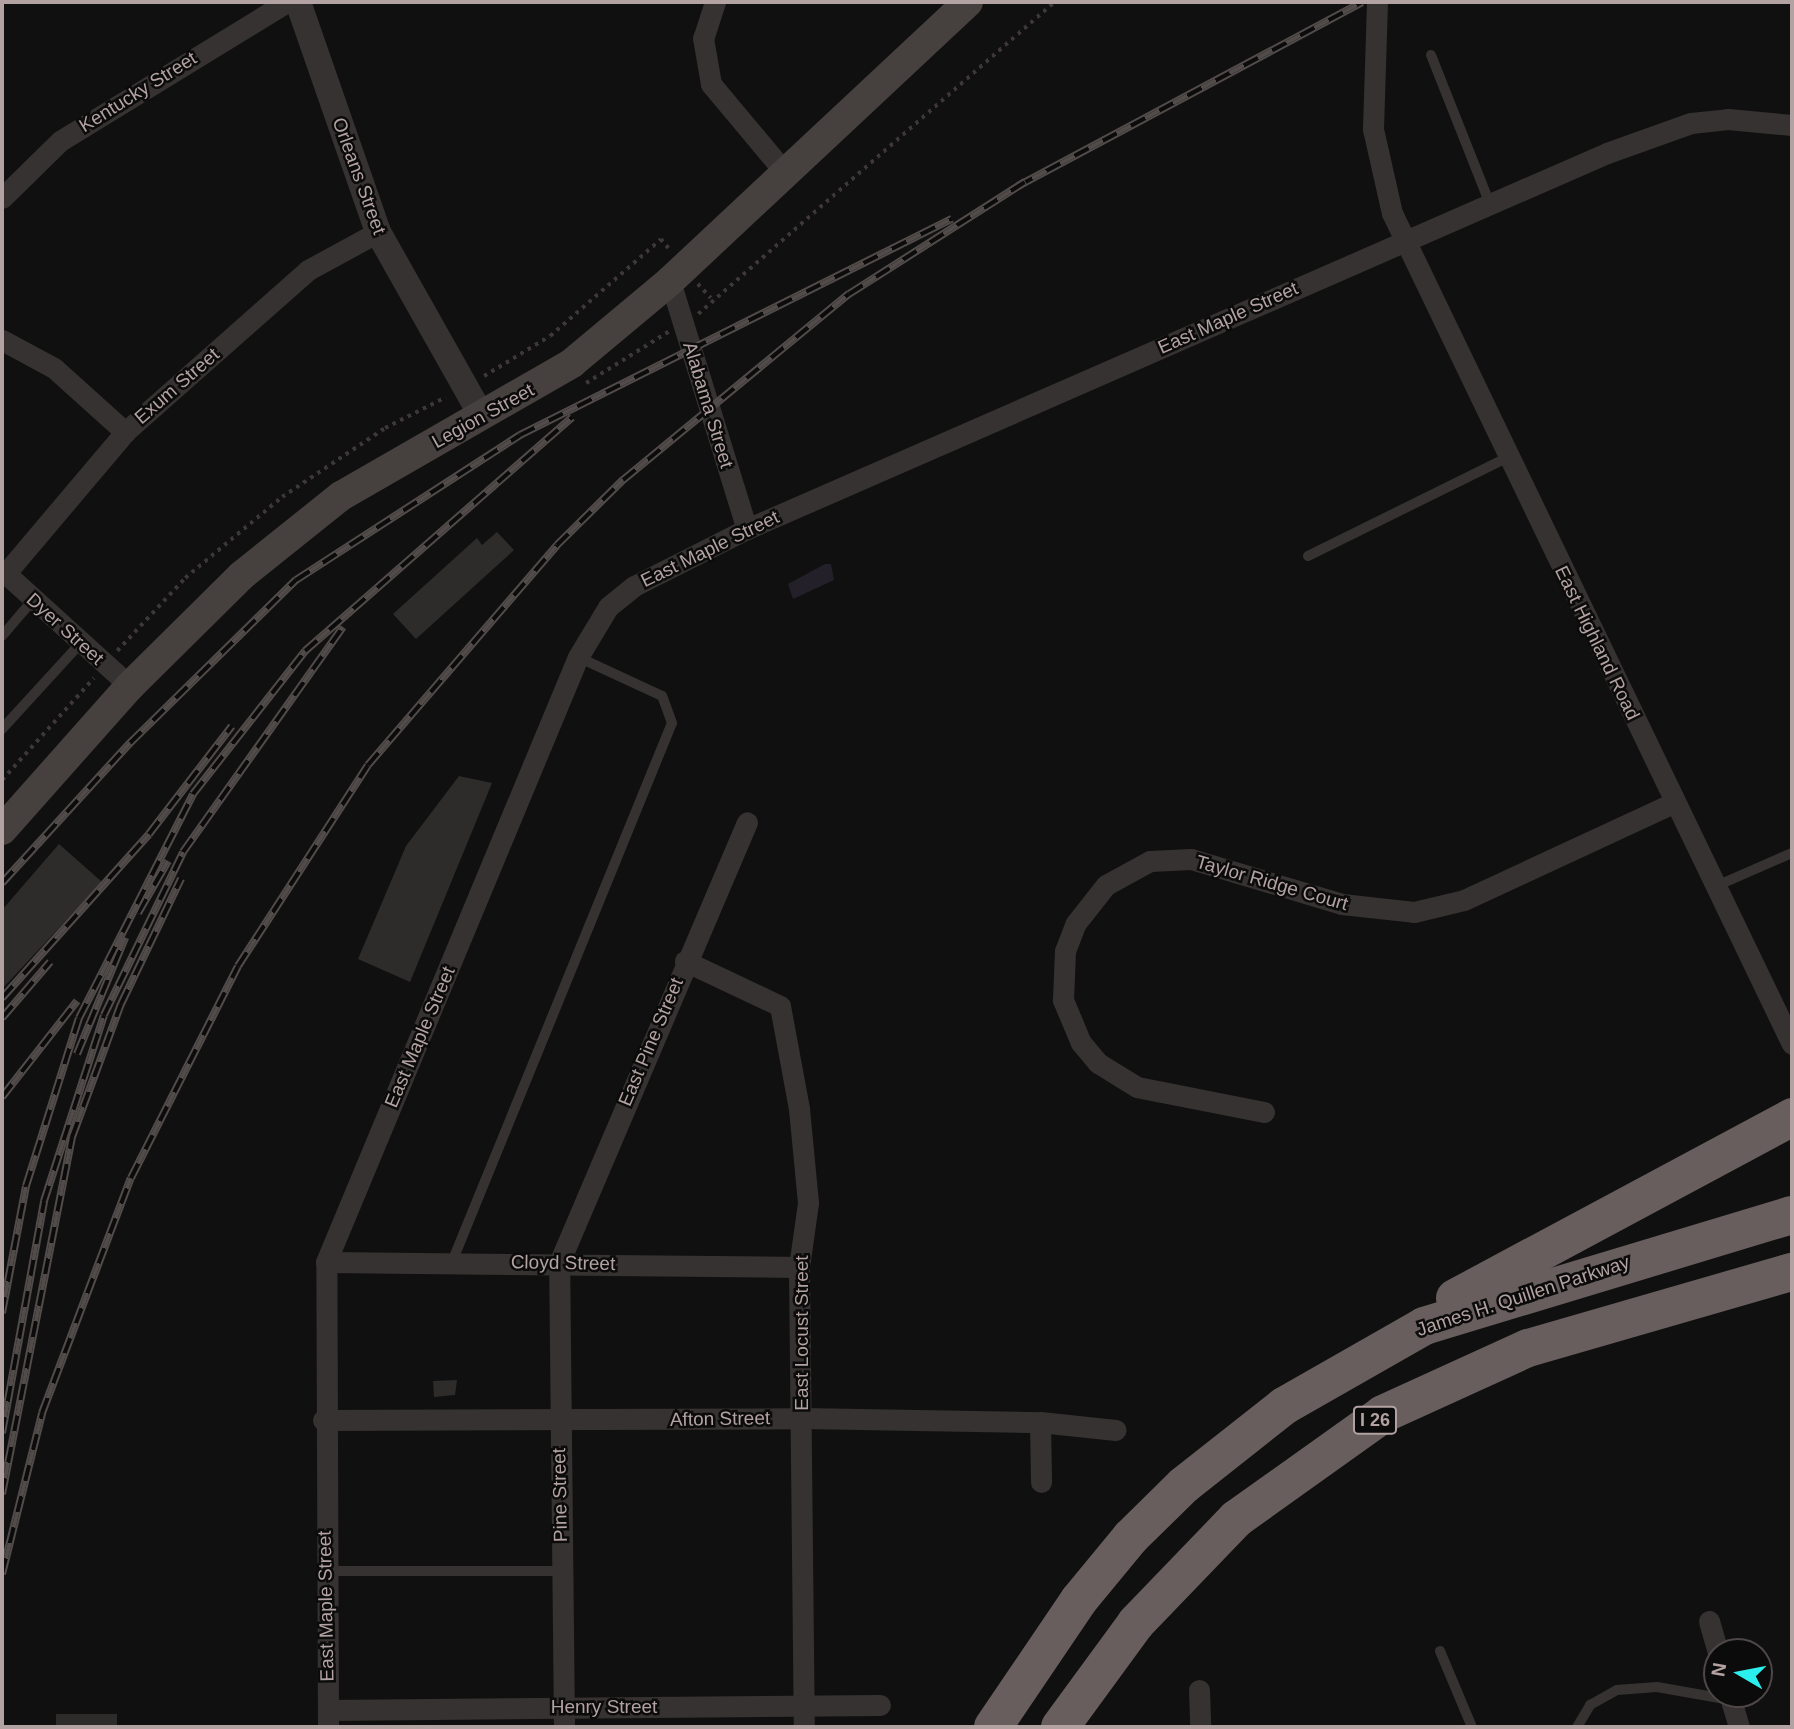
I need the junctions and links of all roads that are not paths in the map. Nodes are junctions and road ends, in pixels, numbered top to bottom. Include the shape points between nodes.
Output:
1 (287, 2) edge
2 (298, 2) edge
3 (715, 2) edge
4 (968, 2) edge
5 (1377, 2) edge
6 (1431, 55) dead end
7 (1792, 125) edge
8 (783, 170) junction
9 (2, 198) edge
10 (1490, 204) junction
11 (378, 232) junction
12 (1404, 241) junction
13 (670, 281) junction
14 (2, 340) edge
15 (481, 415) junction
16 (125, 432) junction
17 (1508, 457) junction
18 (747, 529) junction
19 (1308, 556) dead end
20 (4, 572) edge
21 (33, 600) junction
22 (2, 636) edge
23 (80, 644) junction
24 (578, 657) junction
25 (130, 686) junction
26 (2, 729) edge
27 (1673, 803) junction
28 (747, 822) dead end
29 (2, 830) edge
30 (1792, 853) edge
31 (1714, 887) junction
32 (684, 961) junction
33 (1792, 1044) edge
34 (1264, 1112) dead end
35 (1792, 1117) edge
36 (1792, 1215) edge
37 (326, 1262) junction
38 (452, 1262) junction
39 (559, 1264) junction
40 (799, 1267) junction
41 (1792, 1272) edge
42 (1424, 1326) junction
43 (802, 1418) junction
44 (323, 1420) junction
45 (559, 1420) junction
46 (1041, 1422) junction
47 (1116, 1430) dead end
48 (1041, 1482) dead end
49 (324, 1571) junction
50 (562, 1571) junction
51 (1709, 1622) dead end
52 (1714, 1638) edge
53 (1440, 1651) dead end
54 (1199, 1690) dead end
55 (1703, 1694) edge
56 (880, 1705) dead end
57 (1733, 1708) edge
58 (564, 1717) edge
59 (804, 1718) edge
60 (328, 1719) edge
61 (993, 1727) edge
62 (1060, 1727) edge
63 (1200, 1727) edge
64 (1472, 1727) edge
65 (1577, 1727) edge
66 (1739, 1727) edge

1 - 9 street, Kentucky Street via 60,141
2 - 11 street, Orleans Street
3 - 8 street via 703,38 711,84
4 - 8 main road, Legion Street
5 - 12 street, East Highland Road via 1377,161
6 - 10 lane
7 - 10 street, East Maple Street via 1728,119 1691,124
8 - 13 main road, Legion Street
10 - 12 street, East Maple Street
11 - 15 street, Orleans Street
11 - 16 street, Exum Street via 308,270
12 - 17 street, East Highland Road
12 - 18 street, East Maple Street
13 - 15 main road, Legion Street via 572,363
13 - 18 street, Alabama Street
14 - 16 street via 54,368
15 - 25 main road, Legion Street via 341,496 289,535
16 - 20 street, Exum Street
17 - 19 lane
17 - 27 street, East Highland Road
18 - 24 street, East Maple Street via 634,586 608,607
20 - 21 street, Dyer Street
21 - 22 lane
21 - 23 street, Dyer Street
23 - 25 street, Dyer Street
23 - 26 lane
24 - 37 street, East Maple Street
24 - 38 lane via 662,696 672,723
25 - 29 main road, Legion Street
27 - 31 street, East Highland Road
27 - 34 street, Taylor Ridge Court via 1464,900 1414,912 1342,904 1181,859 1150,861 1106,885 1076,923 1065,951 1063,1000 1081,1042 1097,1063 1137,1087
28 - 32 street, East Pine Street
30 - 31 lane
31 - 33 street, East Highland Road
32 - 39 street, East Pine Street
32 - 40 street, East Locust Street via 780,1006 808,1203
35 - 42 highway via 1458,1296
36 - 42 highway, James H. Quillen Parkway
37 - 38 street, Cloyd Street
37 - 44 street, East Maple Street
38 - 39 street, Cloyd Street
39 - 40 street, Cloyd Street
39 - 45 street, Pine Street
40 - 43 street, East Locust Street
41 - 62 highway, I 26 via 1528,1348 1383,1414 1227,1528 1136,1623
42 - 61 highway, James H. Quillen Parkway via 1284,1406 1184,1485 1079,1600
43 - 45 street, Afton Street
43 - 46 street, Afton Street
43 - 59 street, East Locust Street
44 - 45 street, Afton Street
44 - 49 street, East Maple Street
45 - 50 street, Pine Street
46 - 47 street, Afton Street
46 - 48 street
49 - 50 lane via 541,1566
49 - 60 street, East Maple Street
50 - 58 street, Pine Street
51 - 52 street
53 - 64 lane
54 - 63 street
55 - 65 lane via 1657,1688 1618,1690 1590,1705
56 - 59 street, Henry Street
57 - 66 street
58 - 59 street, Henry Street
58 - 60 street, Henry Street

